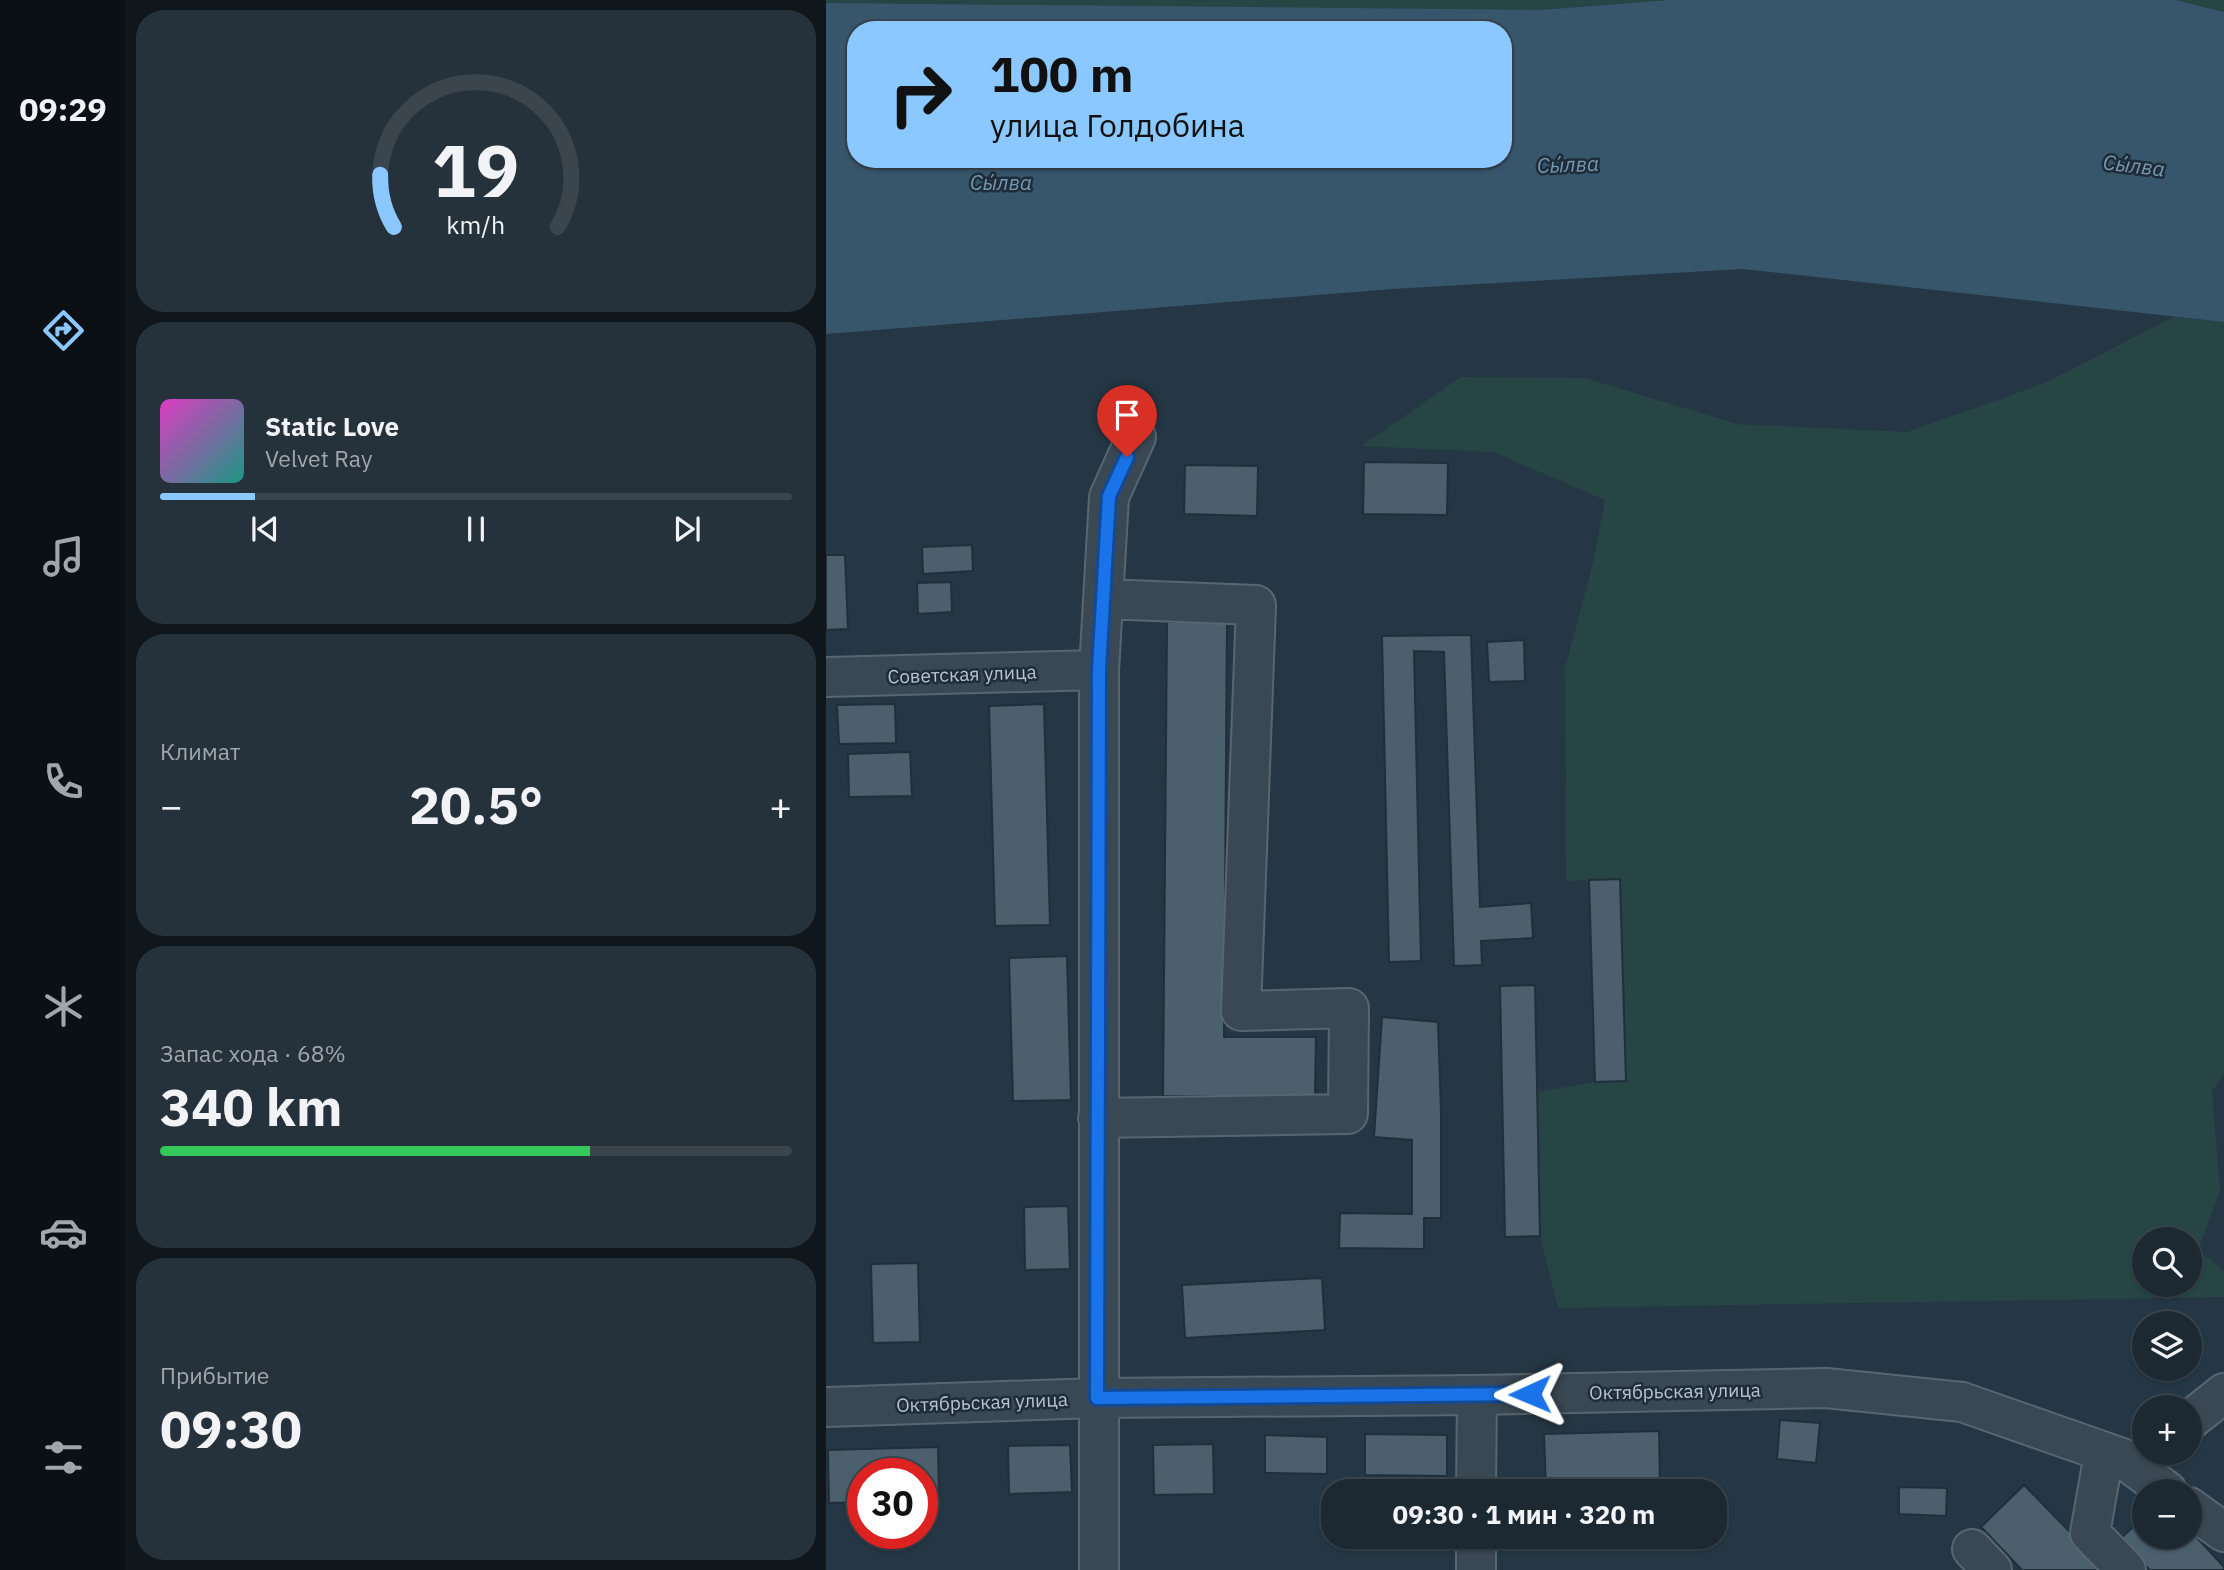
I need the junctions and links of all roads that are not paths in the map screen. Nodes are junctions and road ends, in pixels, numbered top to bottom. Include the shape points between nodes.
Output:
1 (1136, 437) dead end
2 (1103, 599) junction
3 (1099, 670) junction
4 (826, 677) edge
5 (1098, 1118) junction
6 (2224, 1393) edge
7 (1477, 1395) junction
8 (1097, 1398) junction
9 (826, 1407) edge
10 (2202, 1411) edge
11 (2104, 1454) junction
12 (2156, 1473) edge
13 (1476, 1479) edge
14 (2202, 1516) edge
15 (2224, 1532) edge
16 (1476, 1549) edge
17 (1099, 1570) edge
18 (1476, 1570) edge
19 (2126, 1570) edge

1 - 2 street via 1109,496
2 - 3 street
2 - 5 street via 1256,605 1241,1010 1349,1008 1348,1114
3 - 4 street, Советская улица
3 - 5 street
5 - 8 street
6 - 10 street
7 - 8 street, Октябрьская улица
7 - 11 street, Октябрьская улица via 1826,1388 1962,1402
7 - 13 street
8 - 9 street, Октябрьская улица
8 - 17 street
11 - 12 street, Октябрьская улица
11 - 19 street via 2090,1533
14 - 15 street
16 - 18 street

